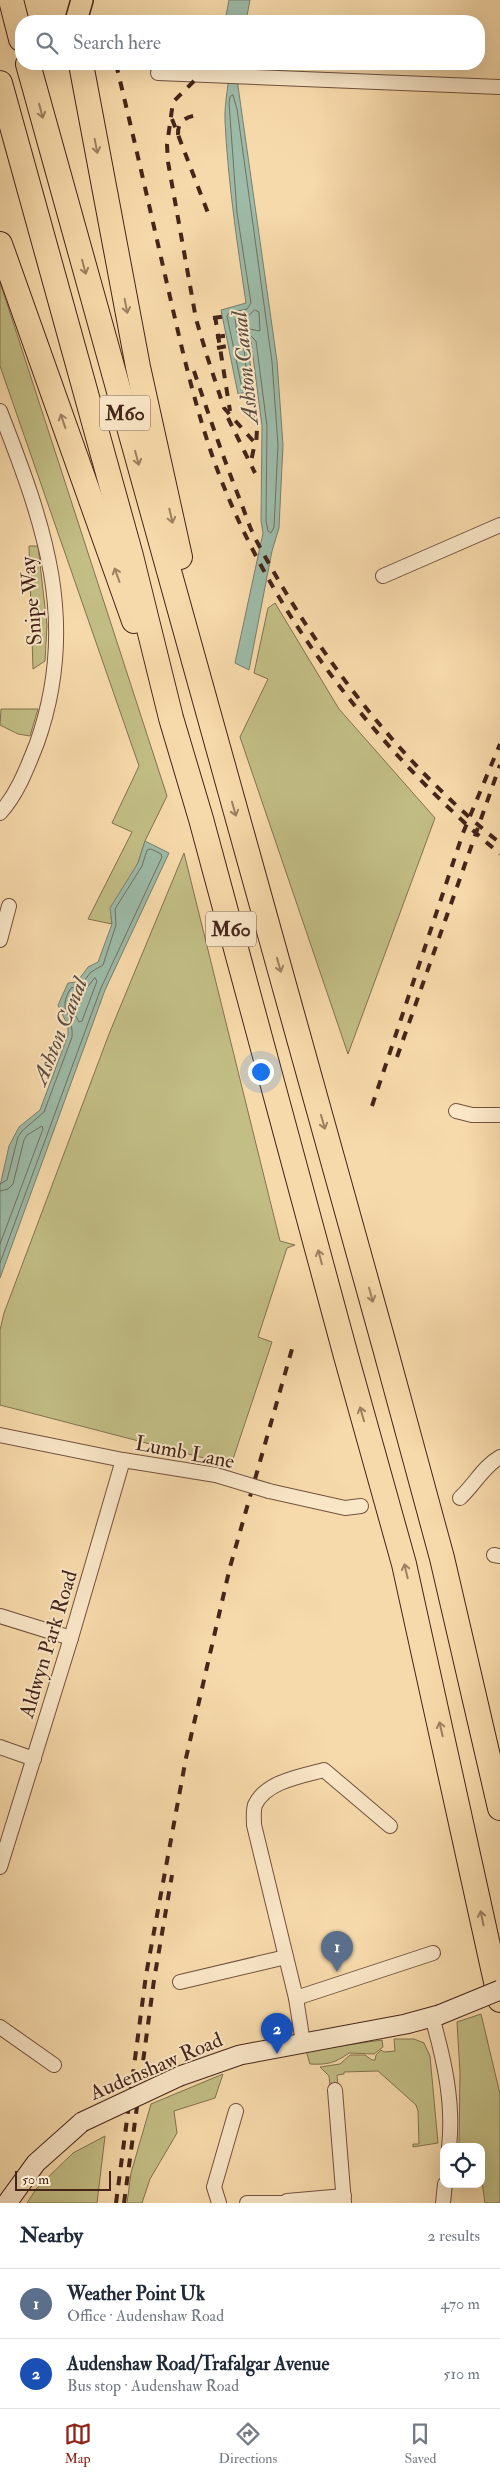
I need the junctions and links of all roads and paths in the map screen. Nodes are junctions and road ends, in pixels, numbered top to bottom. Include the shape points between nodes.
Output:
1 (10, 0) edge
2 (69, 0) edge
3 (82, 0) edge
4 (73, 15) edge
5 (76, 15) edge
6 (15, 18) edge
7 (30, 70) edge
8 (82, 70) edge
9 (158, 73) dead end
10 (0, 83) edge
11 (500, 87) edge
12 (0, 244) edge
13 (0, 411) edge
14 (500, 525) edge
15 (383, 576) dead end
16 (171, 718) junction
17 (221, 762) junction
18 (0, 813) edge
19 (9, 906) dead end
20 (0, 940) edge
21 (456, 1111) dead end
22 (500, 1115) edge
23 (0, 1435) edge
24 (500, 1457) edge
25 (123, 1460) junction
26 (460, 1498) dead end
27 (361, 1506) dead end
28 (0, 1616) edge
29 (71, 1638) junction
30 (0, 1747) edge
31 (34, 1759) junction
32 (500, 1808) edge
33 (390, 1826) dead end
34 (0, 1866) edge
35 (433, 1953) dead end
36 (286, 1957) junction
37 (180, 1982) dead end
38 (500, 1990) edge
39 (296, 1998) junction
40 (500, 2000) edge
41 (436, 2016) junction
42 (0, 2027) edge
43 (303, 2043) junction
44 (54, 2065) dead end
45 (335, 2090) dead end
46 (236, 2111) dead end
47 (449, 2143) edge
48 (445, 2188) edge
49 (344, 2199) edge
50 (287, 2202) edge
51 (6, 2203) edge
52 (219, 2203) edge
53 (247, 2203) edge
54 (443, 2203) edge

1 - 6 highway
2 - 4 main road
3 - 5 main road
7 -> 17 highway, M60
8 -> 17 highway, M60 via 138,367 210,677
9 - 11 street
10 - 16 highway, M60 via 131,556
16 -> 12 highway, M60 via 118,579
13 - 18 street, Snipe Way via 42,525 56,612 56,653 42,727 26,770 9,803
14 - 15 street
40 -> 16 highway, M60 via 404,1564
17 -> 32 highway, M60 via 437,1539
19 - 20 street
21 - 22 street via 472,1115
23 - 25 street, Lumb Lane
24 - 26 street via 491,1462
25 - 27 street, Lumb Lane, bridge via 216,1476 269,1492 345,1508
25 - 29 street, Aldwyn Park Road
28 - 29 street
29 - 31 street, Aldwyn Park Road
30 - 31 street
31 - 34 street, Aldwyn Park Road
33 - 36 street via 324,1770 265,1791 254,1806 254,1825
35 - 39 street
36 - 37 street
36 - 39 street
38 - 41 main road, Audenshaw Road, bridge
39 - 43 street
41 - 43 main road, Audenshaw Road
41 - 47 street via 449,2096
42 - 44 street
43 - 51 main road, Audenshaw Road, bridge via 240,2055 180,2076 82,2122 36,2163
45 - 49 street
46 - 52 street via 214,2187
48 - 54 street
49 - 50 street
50 - 53 street

